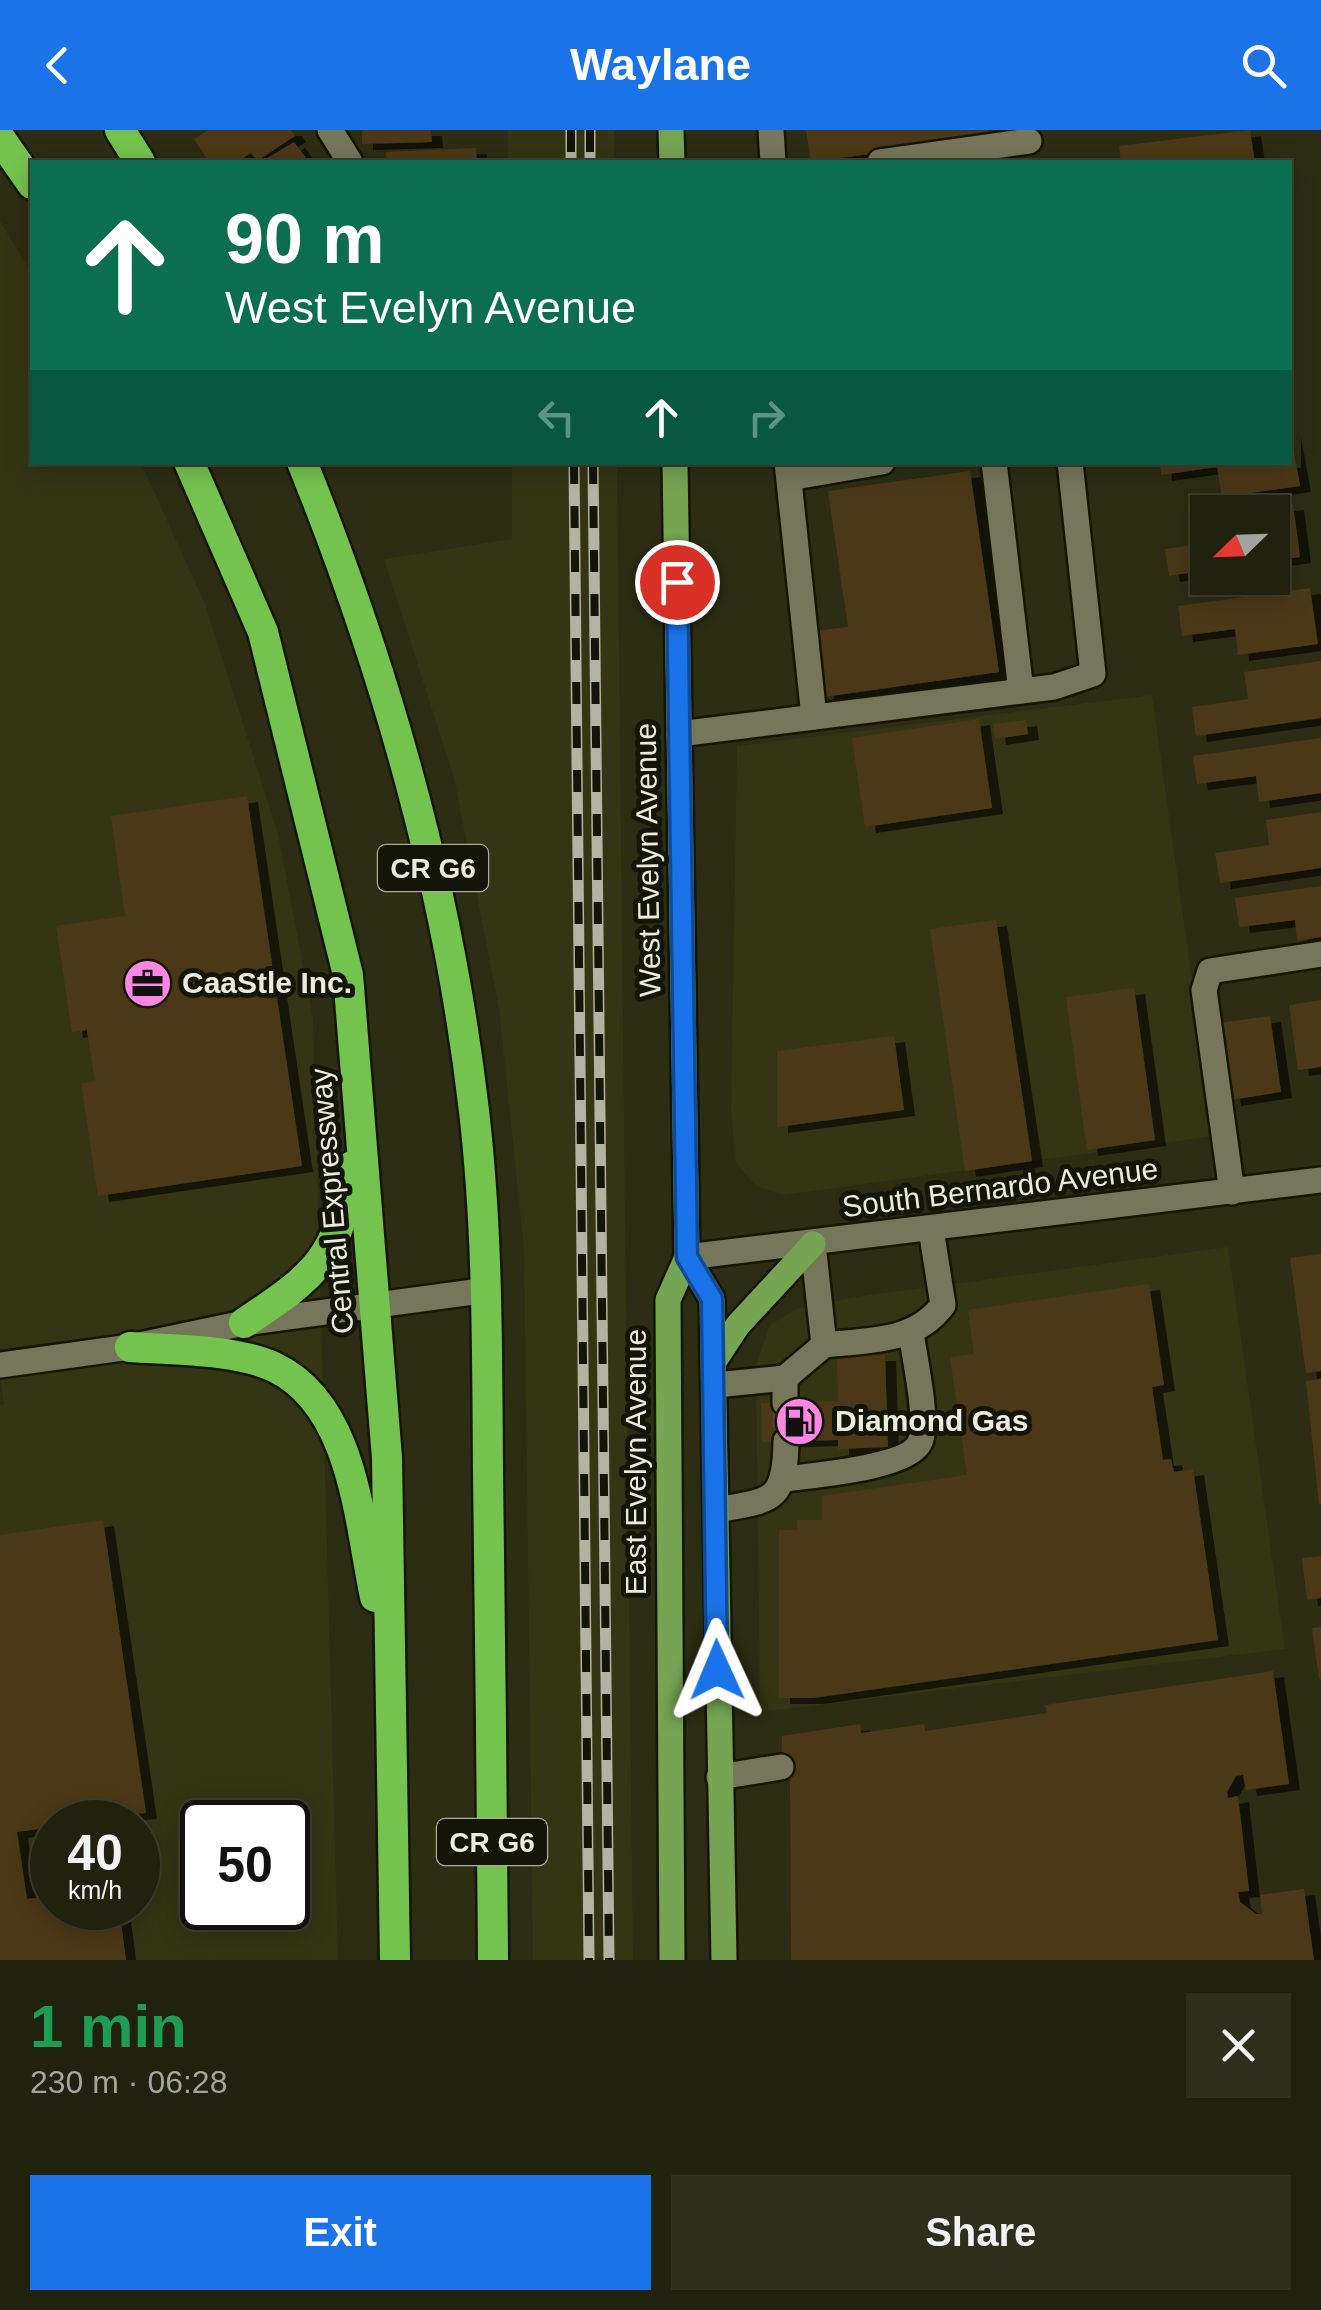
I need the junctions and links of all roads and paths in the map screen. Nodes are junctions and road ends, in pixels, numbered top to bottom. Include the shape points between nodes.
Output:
1 (120, 130) edge
2 (330, 130) edge
3 (671, 130) edge
4 (771, 130) edge
5 (0, 138) edge
6 (1030, 144) edge
7 (139, 160) edge
8 (349, 160) edge
9 (672, 160) edge
10 (773, 160) edge
11 (897, 160) edge
12 (30, 181) edge
13 (189, 465) edge
14 (303, 465) edge
15 (676, 465) edge
16 (847, 465) edge
17 (994, 465) edge
18 (1070, 465) edge
19 (788, 470) edge
20 (1021, 691) junction
21 (814, 717) junction
22 (679, 734) junction
23 (1321, 954) edge
24 (356, 1058) junction
25 (1321, 1180) edge
26 (1232, 1192) junction
27 (931, 1229) junction
28 (813, 1244) junction
29 (687, 1257) junction
30 (488, 1290) junction
31 (376, 1305) junction
32 (244, 1324) junction
33 (911, 1332) junction
34 (824, 1344) junction
35 (130, 1347) junction
36 (0, 1364) edge
37 (715, 1372) junction
38 (786, 1441) tunnel mouth
39 (786, 1479) junction
40 (716, 1510) junction
41 (389, 1659) junction
42 (781, 1767) dead end
43 (719, 1777) junction
44 (394, 1960) edge
45 (493, 1960) edge
46 (672, 1960) edge
47 (724, 1960) edge

1 - 7 highway
2 - 8 street
3 - 9 main road
4 - 10 street
5 - 12 highway
6 - 11 street
13 - 24 highway, Central Expressway / CR G6 via 264,632 348,974
14 - 30 highway, CR G6 via 392,709 440,894 474,1110
15 - 22 main road, West Evelyn Avenue
16 - 19 street
17 - 20 street
18 - 20 street via 1093,674
19 - 21 street
20 - 21 street
21 - 22 street
22 - 29 main road, West Evelyn Avenue
23 - 26 street via 1210,971 1204,990
24 - 31 highway, Central Expressway / CR G6
24 - 32 highway via 352,1168 333,1247 304,1284
25 - 26 street, South Bernardo Avenue
26 - 27 street, South Bernardo Avenue
27 - 28 street, South Bernardo Avenue
27 - 33 street via 942,1306 928,1325
28 - 29 street, South Bernardo Avenue
28 - 34 street
28 - 37 main road via 738,1325
29 - 37 main road via 712,1299
29 - 46 main road, East Evelyn Avenue via 668,1300
30 - 31 street
30 - 45 highway, CR G6
31 - 32 street
31 - 41 highway, Central Expressway / CR G6 via 387,1458
32 - 35 street
33 - 34 street
33 - 39 street via 922,1424 914,1450 884,1463
34 - 37 street via 785,1390
35 - 36 street
35 - 41 highway via 273,1366 306,1391 327,1417 345,1458
37 - 40 main road
38 - 39 street
39 - 40 street via 768,1501
40 - 43 main road
41 - 44 highway, Central Expressway / CR G6
42 - 43 street
43 - 47 main road

